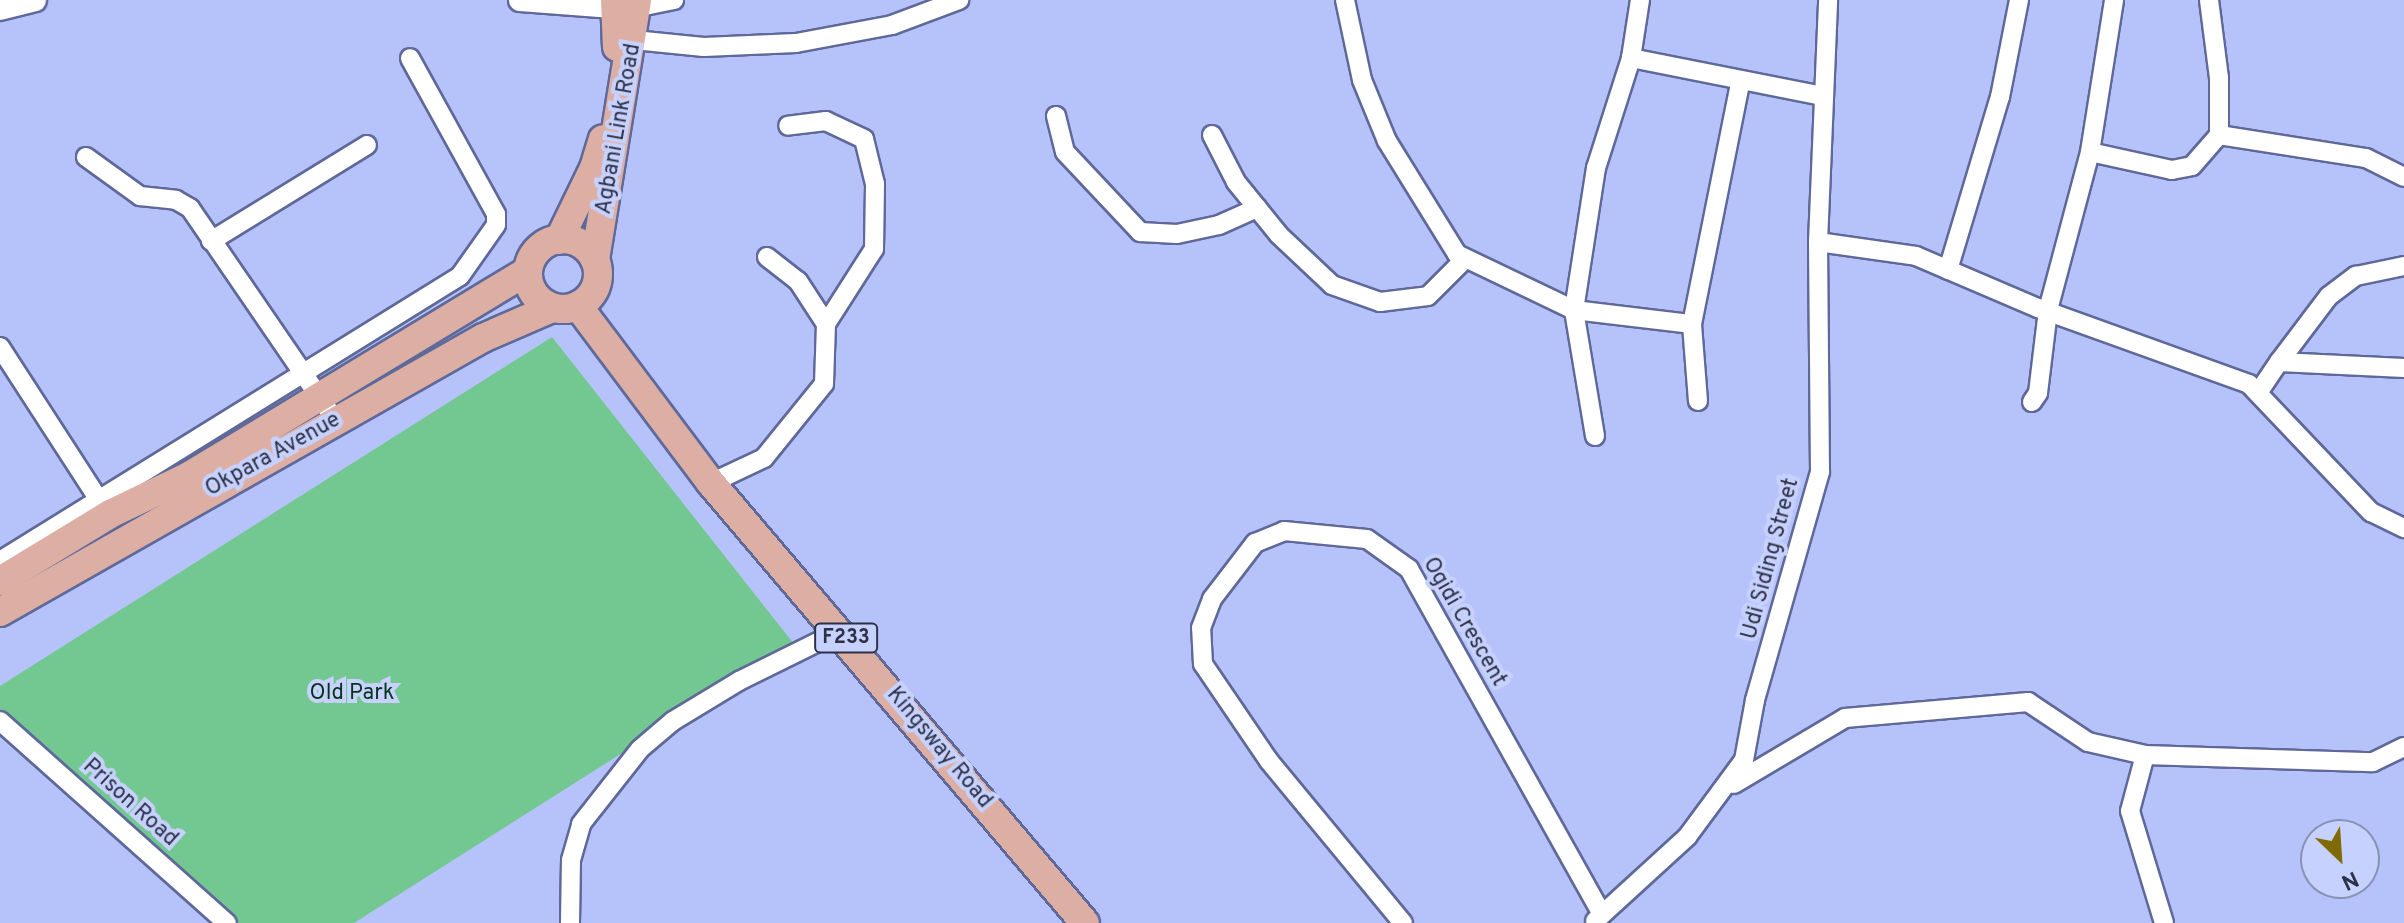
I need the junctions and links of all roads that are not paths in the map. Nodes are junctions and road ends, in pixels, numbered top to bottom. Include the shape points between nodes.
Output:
1 (35, 0) edge
2 (520, 0) edge
3 (674, 0) edge
4 (959, 0) edge
5 (1345, 0) edge
6 (1640, 0) edge
7 (1828, 0) edge
8 (2019, 0) edge
9 (2114, 0) edge
10 (2209, 0) edge
11 (624, 4) edge
12 (0, 9) edge
13 (634, 40) junction
14 (410, 58) dead end
15 (1631, 58) junction
16 (1740, 84) junction
17 (1823, 96) junction
18 (1056, 116) dead end
19 (788, 126) dead end
20 (1212, 135) dead end
21 (2219, 135) junction
22 (367, 145) dead end
23 (2090, 152) junction
24 (86, 157) dead end
25 (2404, 177) edge
26 (1257, 208) junction
27 (559, 240) junction
28 (211, 241) junction
29 (1818, 242) junction
30 (767, 257) dead end
31 (1464, 260) junction
32 (2404, 266) edge
33 (596, 270) junction
34 (1948, 270) junction
35 (528, 271) junction
36 (565, 307) junction
37 (1574, 310) junction
38 (2048, 310) junction
39 (826, 324) junction
40 (1692, 324) junction
41 (614, 348) junction
42 (2, 357) edge
43 (2279, 362) junction
44 (2404, 368) edge
45 (300, 372) junction
46 (2260, 390) junction
47 (1698, 401) dead end
48 (2032, 402) dead end
49 (328, 408) junction
50 (1595, 436) dead end
51 (711, 483) junction
52 (104, 507) junction
53 (2404, 528) edge
54 (0, 561) edge
55 (0, 581) edge
56 (0, 612) edge
57 (840, 631) junction
58 (0, 721) edge
59 (2404, 747) edge
60 (2145, 755) junction
61 (1728, 788) junction
62 (1598, 919) edge
63 (227, 923) edge
64 (570, 923) edge
65 (1085, 923) edge
66 (1403, 923) edge
67 (2164, 923) edge

1 - 12 street
2 - 11 street
3 - 11 street
4 - 13 street via 892,25 796,43 704,47
5 - 31 street via 1362,80 1387,141
6 - 15 street
7 - 17 street, Udi Siding Street
8 - 34 street via 2000,97
9 - 23 street
10 - 21 street via 2219,78
11 - 13 main road, Agbani Link Road / F233
11 - 27 main road, Agbani Link Road via 603,136 594,168
13 - 33 main road, Agbani Link Road / F233
14 - 45 street via 496,214 496,225 460,276
15 - 16 street
15 - 37 street via 1596,168
16 - 17 street
16 - 40 street
17 - 29 street, Udi Siding Street
18 - 26 street via 1065,152 1140,232 1177,234 1219,225
19 - 39 street via 826,121 864,139 870,161 874,249
20 - 26 street via 1236,182
21 - 23 street via 2192,166 2172,170
21 - 25 street via 2366,158
22 - 28 street
23 - 38 street
24 - 28 street via 140,196 185,204
26 - 31 street via 1332,285 1380,302 1428,296
27 - 33 main road via 580,244
27 - 35 main road via 538,250
28 - 45 street
29 - 34 street via 1916,256
29 - 61 street, Udi Siding Street via 1820,472 1755,700 1753,733
30 - 39 street via 798,281
31 - 37 street
32 - 43 street via 2356,276 2329,296
33 - 36 main road, F233
33 - 41 main road, Kingsway Road / F233
34 - 38 street
35 - 36 main road, F233 via 534,294
35 - 49 main road, Okpara Avenue
36 - 41 main road, Kingsway Road / F233
36 - 49 main road, Okpara Avenue
37 - 40 street
37 - 50 street
38 - 46 street
38 - 48 street via 2038,393
39 - 51 street via 824,384 764,458
40 - 47 street
41 - 51 main road, Kingsway Road / F233
42 - 52 street
43 - 44 street
43 - 46 street
45 - 49 street
45 - 52 street
46 - 53 street via 2371,512
49 - 52 main road, Okpara Avenue via 189,476
49 - 56 main road, Okpara Avenue
51 - 57 main road, Kingsway Road / F233
52 - 54 street
52 - 55 main road, Okpara Avenue
57 - 64 street via 739,681 673,721 640,749 581,824 571,860
57 - 65 main road, Kingsway Road / F233
58 - 63 street, Prison Road
59 - 60 street via 2373,762
60 - 61 street via 2088,742 2028,702 1870,713 1845,718 1805,738
60 - 67 street via 2130,811
61 - 62 street, Udi Siding Street via 1687,837
62 - 66 street, Ogidi Crescent via 1409,569 1367,539 1284,531 1255,543 1212,599 1201,628 1203,664 1269,761

